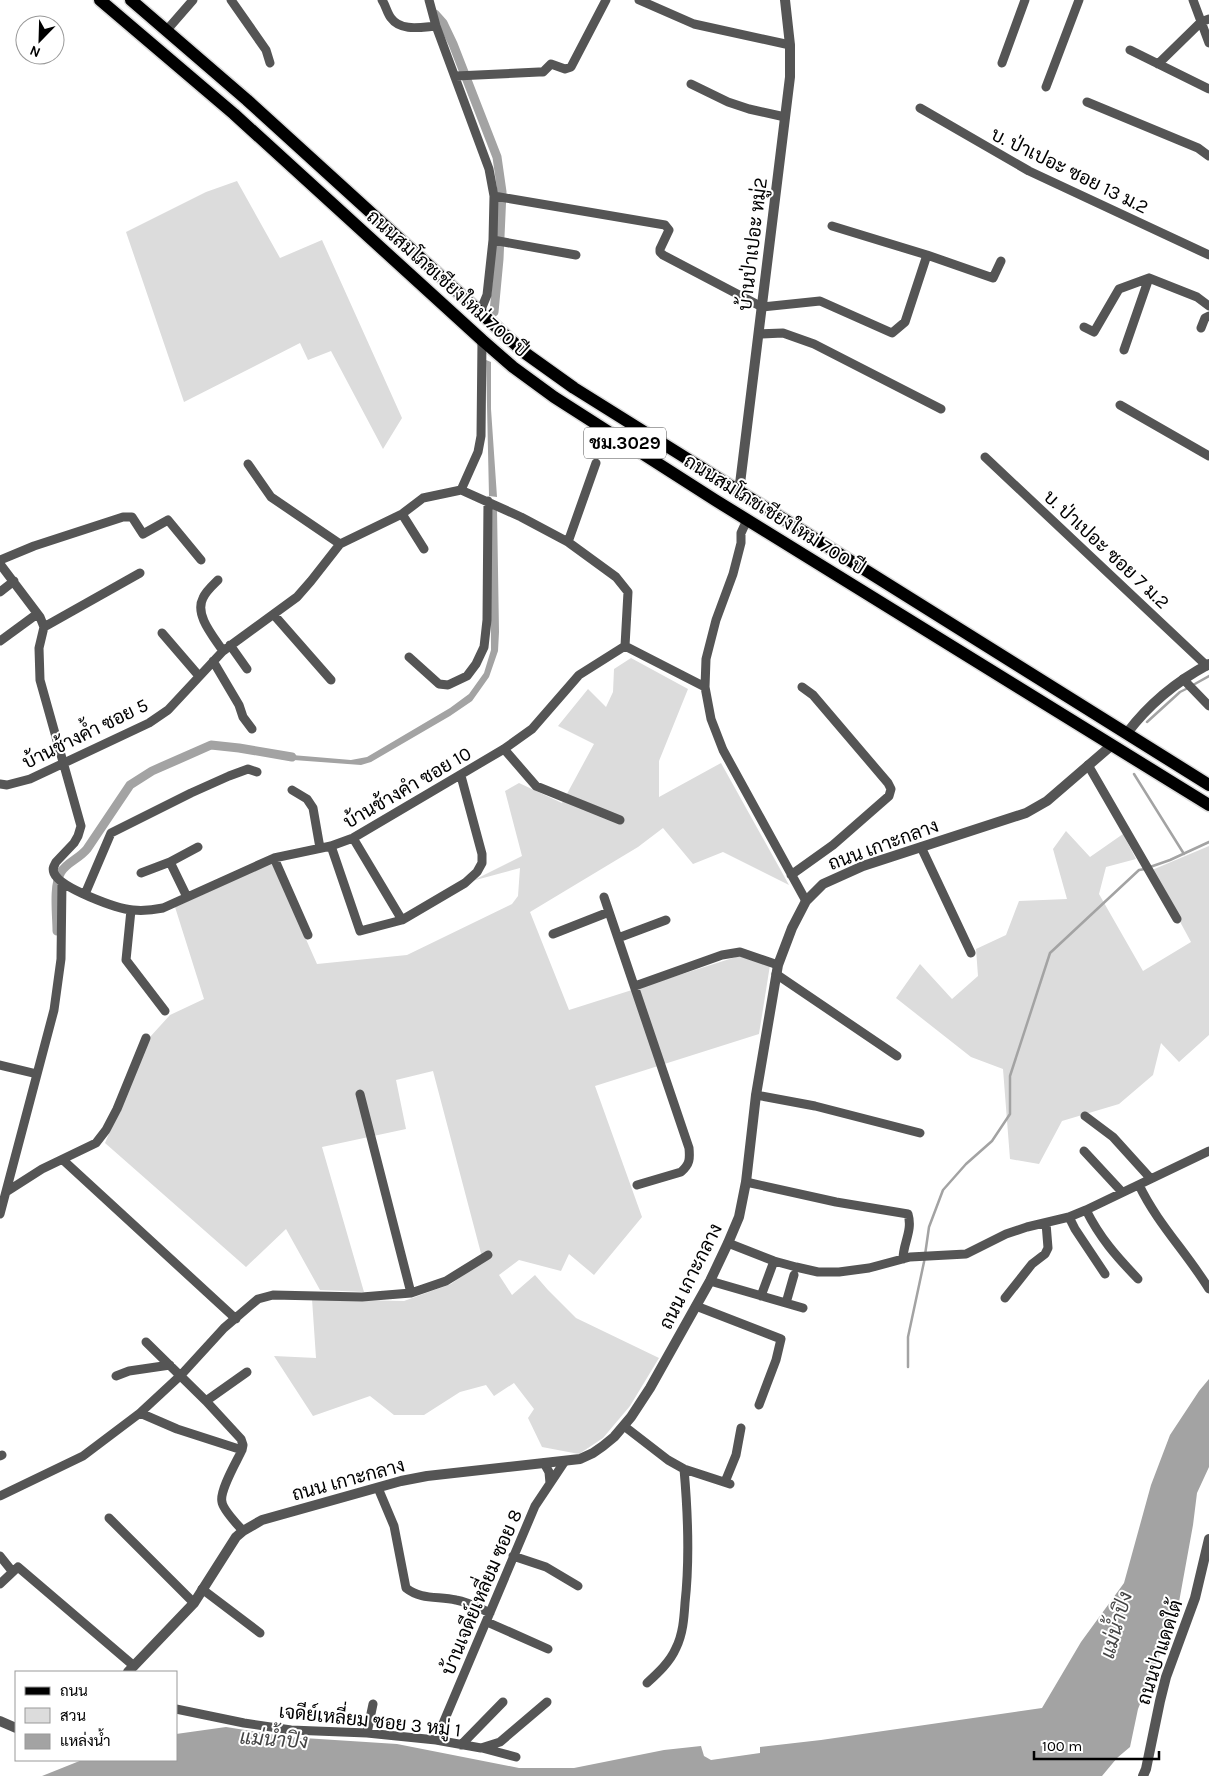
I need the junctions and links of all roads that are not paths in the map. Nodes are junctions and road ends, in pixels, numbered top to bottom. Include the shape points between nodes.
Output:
1 (100, 0) edge
2 (131, 0) edge
3 (193, 0) edge
4 (231, 0) edge
5 (382, 0) edge
6 (430, 0) edge
7 (606, 0) edge
8 (639, 0) edge
9 (785, 0) edge
10 (1025, 0) edge
11 (1079, 0) edge
12 (1193, 0) edge
13 (1205, 20) edge
14 (436, 26) junction
15 (166, 30) junction
16 (1209, 43) edge
17 (790, 45) junction
18 (1130, 50) dead end
19 (270, 63) dead end
20 (1002, 63) dead end
21 (1158, 64) junction
22 (456, 76) junction
23 (691, 84) dead end
24 (1046, 87) dead end
25 (1209, 89) edge
26 (1087, 102) dead end
27 (920, 108) dead end
28 (785, 117) junction
29 (1209, 156) edge
30 (494, 196) junction
31 (832, 226) dead end
32 (493, 240) junction
33 (576, 255) dead end
34 (927, 255) junction
35 (1209, 255) edge
36 (1000, 261) dead end
37 (1149, 278) junction
38 (1209, 306) edge
39 (762, 307) junction
40 (480, 312) junction
41 (1209, 316) edge
42 (1084, 327) dead end
43 (1201, 328) dead end
44 (759, 334) junction
45 (482, 340) junction
46 (1124, 350) dead end
47 (1120, 405) dead end
48 (941, 409) dead end
49 (1209, 456) edge
50 (984, 457) dead end
51 (596, 462) dead end
52 (248, 464) dead end
53 (461, 490) junction
54 (739, 492) junction
55 (488, 501) junction
56 (402, 514) junction
57 (747, 520) junction
58 (568, 542) junction
59 (340, 544) junction
60 (424, 549) dead end
61 (0, 560) edge
62 (201, 560) dead end
63 (0, 564) edge
64 (140, 573) dead end
65 (218, 580) dead end
66 (14, 581) junction
67 (0, 592) edge
68 (37, 614) junction
69 (274, 615) junction
70 (44, 627) junction
71 (162, 633) dead end
72 (0, 641) edge
73 (625, 646) junction
74 (227, 648) junction
75 (409, 657) dead end
76 (213, 661) junction
77 (1208, 665) edge
78 (247, 669) dead end
79 (199, 676) junction
80 (1183, 679) junction
81 (331, 680) dead end
82 (705, 686) junction
83 (802, 687) dead end
84 (1209, 706) edge
85 (252, 729) dead end
86 (1128, 733) junction
87 (1112, 745) junction
88 (504, 750) junction
89 (62, 763) junction
90 (1088, 765) junction
91 (257, 772) dead end
92 (461, 776) junction
93 (0, 784) edge
94 (1209, 785) edge
95 (292, 790) dead end
96 (1209, 805) edge
97 (620, 820) dead end
98 (353, 838) junction
99 (331, 846) junction
100 (198, 847) dead end
101 (921, 847) junction
102 (320, 848) junction
103 (274, 858) junction
104 (170, 862) junction
105 (141, 873) dead end
106 (791, 875) junction
107 (59, 880) junction
108 (85, 894) junction
109 (187, 897) junction
110 (604, 897) dead end
111 (806, 901) junction
112 (131, 910) junction
113 (609, 912) junction
114 (1177, 919) dead end
115 (402, 920) junction
116 (666, 920) dead end
117 (553, 934) dead end
118 (308, 935) dead end
119 (618, 938) junction
120 (971, 953) dead end
121 (777, 969) junction
122 (635, 986) junction
123 (165, 1011) dead end
124 (146, 1038) dead end
125 (897, 1056) dead end
126 (0, 1065) edge
127 (34, 1073) junction
128 (360, 1094) dead end
129 (756, 1095) junction
130 (1085, 1116) dead end
131 (920, 1133) dead end
132 (1084, 1151) dead end
133 (1209, 1151) edge
134 (63, 1160) junction
135 (1151, 1179) junction
136 (746, 1182) junction
137 (637, 1185) dead end
138 (1139, 1185) junction
139 (6, 1192) junction
140 (1122, 1192) junction
141 (1086, 1210) junction
142 (0, 1214) edge
143 (1069, 1217) junction
144 (1046, 1223) junction
145 (728, 1243) junction
146 (488, 1255) dead end
147 (903, 1259) junction
148 (774, 1261) junction
149 (1106, 1274) dead end
150 (794, 1275) dead end
151 (1138, 1279) dead end
152 (710, 1281) junction
153 (1209, 1289) edge
154 (411, 1293) junction
155 (761, 1296) junction
156 (1005, 1298) dead end
157 (786, 1303) junction
158 (696, 1306) junction
159 (802, 1308) dead end
160 (236, 1319) junction
161 (146, 1342) dead end
162 (170, 1365) junction
163 (247, 1372) dead end
164 (182, 1375) junction
165 (116, 1376) dead end
166 (206, 1401) junction
167 (759, 1405) dead end
168 (140, 1414) junction
169 (624, 1426) junction
170 (741, 1428) dead end
171 (242, 1450) junction
172 (565, 1461) junction
173 (544, 1463) junction
174 (684, 1469) junction
175 (550, 1483) junction
176 (378, 1488) junction
177 (0, 1496) edge
178 (109, 1518) dead end
179 (243, 1530) junction
180 (1209, 1539) edge
181 (0, 1556) edge
182 (513, 1556) junction
183 (15, 1569) junction
184 (1205, 1573) edge
185 (0, 1584) edge
186 (578, 1586) dead end
187 (202, 1590) junction
188 (194, 1603) junction
189 (488, 1618) junction
190 (260, 1633) dead end
191 (548, 1649) dead end
192 (131, 1669) edge
193 (647, 1683) dead end
194 (504, 1702) dead end
195 (547, 1702) dead end
196 (372, 1704) dead end
197 (178, 1709) edge
198 (0, 1721) edge
199 (15, 1728) edge
200 (366, 1733) junction
201 (436, 1740) junction
202 (461, 1745) junction
203 (481, 1748) junction
204 (516, 1757) dead end
205 (1143, 1776) edge

1 - 45 main road, ถนนสมโภชเชียงใหม่ 700 ปี / ชม.3029 via 234,114
2 - 15 main road, ถนนสมโภชเชียงใหม่ 700 ปี / ชม.3029
3 - 15 street
4 - 19 street via 266,50
5 - 14 street via 396,23 408,27
6 - 14 street
7 - 22 street via 571,67 566,69 551,64 543,72
8 - 17 street via 694,24
9 - 17 street, บ้านป่าเปอะ หมู่2
10 - 20 street
11 - 24 street
12 - 13 street
13 - 16 street
13 - 21 street
14 - 22 street
15 - 40 main road, ถนนสมโภชเชียงใหม่ 700 ปี / ชม.3029
17 - 28 street, บ้านป่าเปอะ หมู่2
18 - 21 street
21 - 25 street
22 - 30 street
23 - 28 street via 728,102
26 - 29 street via 1198,148
27 - 35 street, บ. ป่าเปอะ ซอย 13 ม.2 via 1029,171
28 - 39 street, บ้านป่าเปอะ หมู่2
30 - 32 street
30 - 39 street via 665,225 669,230 660,249 663,255
31 - 34 street
32 - 33 street
32 - 40 street via 486,295
34 - 36 street via 993,278
34 - 39 street via 906,322 892,333 820,301
37 - 38 street via 1197,297
37 - 42 street via 1119,289 1094,332
37 - 46 street
39 - 44 street, บ้านป่าเปอะ หมู่2
40 - 54 main road, ถนนสมโภชเชียงใหม่ 700 ปี / ชม.3029 via 525,353 574,388
41 - 43 street
44 - 48 street via 783,333 814,344
44 - 54 street, บ้านป่าเปอะ หมู่2
45 - 53 street via 481,436 478,452
45 - 57 main road, ถนนสมโภชเชียงใหม่ 700 ปี / ชม.3029 via 554,397
47 - 49 street
50 - 77 street, บ. ป่าเปอะ ซอย 7 ม.2
51 - 58 street
52 - 59 street via 271,497
53 - 55 street
53 - 56 street, บ้านช้างค้ำ ซอย 5 via 423,498
54 - 86 main road, ถนนสมโภชเชียงใหม่ 700 ปี / ชม.3029
55 - 58 street
55 - 75 street via 487,620 484,647 476,664 467,676 448,685 439,684
56 - 59 street, บ้านช้างค้ำ ซอย 5
56 - 60 street
57 - 82 street via 740,533 741,543 733,574 706,658
57 - 87 main road, ถนนสมโภชเชียงใหม่ 700 ปี / ชม.3029
58 - 73 street via 616,577 628,592
59 - 69 street, บ้านช้างค้ำ ซอย 5 via 312,581
61 - 62 street via 123,517 132,517 143,534 168,520
63 - 66 street
64 - 70 street
65 - 74 street via 204,595 200,605 203,618
66 - 67 street
66 - 68 street
68 - 70 street
68 - 72 street
69 - 74 street, บ้านช้างค้ำ ซอย 5
69 - 81 street
70 - 89 street via 39,648 40,680
71 - 79 street
73 - 82 street
73 - 88 street, บ้านช้างคำ ซอย 10 via 579,675 532,729
74 - 76 street, บ้านช้างค้ำ ซอย 5
74 - 78 street
76 - 79 street, บ้านช้างค้ำ ซอย 5
76 - 85 street
77 - 80 street
79 - 89 street, บ้านช้างค้ำ ซอย 5 via 168,710 149,723
80 - 84 street
80 - 86 street via 1138,718
82 - 106 street via 717,739
83 - 106 street via 819,702 891,789 889,796 846,834
86 - 94 main road, ถนนสมโภชเชียงใหม่ 700 ปี / ชม.3029
87 - 90 street, ถนน เกาะกลาง
87 - 96 main road, ถนนสมโภชเชียงใหม่ 700 ปี / ชม.3029
88 - 92 street, บ้านช้างคำ ซอย 10
88 - 97 street via 536,786
89 - 93 street, บ้านช้างค้ำ ซอย 5 via 17,783
89 - 107 street via 81,826 74,842 53,867
90 - 101 street, ถนน เกาะกลาง via 1047,801 1026,813
90 - 114 street
91 - 108 street via 248,769 229,776 111,833
92 - 98 street, บ้านช้างคำ ซอย 10
92 - 115 street via 482,863 465,883
95 - 102 street via 307,799 313,808
98 - 99 street, บ้านช้างคำ ซอย 10
98 - 115 street
99 - 102 street, บ้านช้างคำ ซอย 10
99 - 115 street via 360,931
100 - 104 street
101 - 111 street, ถนน เกาะกลาง via 863,866 824,884
101 - 120 street
102 - 103 street, บ้านช้างคำ ซอย 10
103 - 109 street, บ้านช้างคำ ซอย 10
103 - 118 street
104 - 105 street
104 - 109 street
106 - 111 street
107 - 108 street, บ้านช้างคำ ซอย 10
107 - 127 street via 61,960 54,1010
108 - 112 street, บ้านช้างคำ ซอย 10 via 108,905
109 - 112 street, บ้านช้างคำ ซอย 10 via 163,908
110 - 113 street
111 - 121 street, ถนน เกาะกลาง
112 - 123 street via 126,960
113 - 117 street
113 - 119 street
116 - 119 street
119 - 122 street
121 - 122 street via 740,952 722,955
121 - 125 street
121 - 129 street, ถนน เกาะกลาง
122 - 137 street via 690,1159 681,1172
124 - 134 street via 106,1130 96,1143
126 - 127 street
127 - 139 street
128 - 154 street
129 - 131 street via 816,1106
129 - 136 street, ถนน เกาะกลาง
130 - 135 street via 1113,1137
132 - 140 street
133 - 135 street
134 - 139 street
134 - 160 street
135 - 138 street
136 - 145 street, ถนน เกาะกลาง via 739,1217
136 - 147 street via 908,1214 910,1230 903,1248
138 - 140 street
138 - 153 street
139 - 142 street
140 - 141 street
141 - 143 street
141 - 151 street via 1111,1251
143 - 144 street
143 - 149 street
144 - 147 street via 1006,1234 966,1254
144 - 156 street via 1048,1248 1045,1254 1032,1264
145 - 148 street
145 - 152 street, ถนน เกาะกลาง
146 - 154 street via 446,1281
147 - 148 street via 839,1272 818,1272
148 - 155 street
150 - 157 street
152 - 155 street
152 - 158 street, ถนน เกาะกลาง
154 - 160 street via 362,1297 273,1296 258,1299
155 - 157 street
157 - 159 street
158 - 167 street via 780,1339 776,1360
158 - 169 street, ถนน เกาะกลาง via 650,1388
160 - 164 street
161 - 162 street
162 - 164 street
162 - 165 street
163 - 166 street
164 - 166 street
164 - 168 street
166 - 171 street via 241,1439
168 - 171 street
168 - 177 street via 83,1456
169 - 172 street, ถนน เกาะกลาง via 593,1453
169 - 174 street
170 - 174 street via 728,1483
171 - 179 street via 221,1501
172 - 173 street, ถนน เกาะกลาง
172 - 175 street, บ้านเจดีย์เหลี่ยม ซอย 8
173 - 175 street
173 - 176 street, ถนน เกาะกลาง via 427,1476
174 - 193 street via 688,1576 683,1625 676,1649
175 - 182 street, บ้านเจดีย์เหลี่ยม ซอย 8 via 535,1506
176 - 179 street, ถนน เกาะกลาง via 262,1520
176 - 189 street via 394,1526 406,1588 426,1597 457,1600
178 - 188 street
179 - 187 street, ถนน เกาะกลาง
180 - 184 street, ถนนป่าแดดใต้
181 - 183 street
182 - 186 street via 546,1567
182 - 189 street, บ้านเจดีย์เหลี่ยม ซอย 8
183 - 185 street
183 - 192 street
184 - 205 street, ถนนป่าแดดใต้ via 1166,1676
187 - 188 street, ถนน เกาะกลาง
187 - 190 street
188 - 192 street, ถนน เกาะกลาง
189 - 191 street
189 - 201 street, บ้านเจดีย์เหลี่ยม ซอย 8
194 - 202 street
195 - 203 street, เจดีย์เหลี่ยม ซอย 3 หมู่ 1 via 500,1742
196 - 200 street
197 - 200 street, เจดีย์เหลี่ยม ซอย 3 หมู่ 1 via 291,1730
198 - 199 street
200 - 201 street, เจดีย์เหลี่ยม ซอย 3 หมู่ 1
201 - 202 street, เจดีย์เหลี่ยม ซอย 3 หมู่ 1
202 - 203 street, เจดีย์เหลี่ยม ซอย 3 หมู่ 1
203 - 204 street

